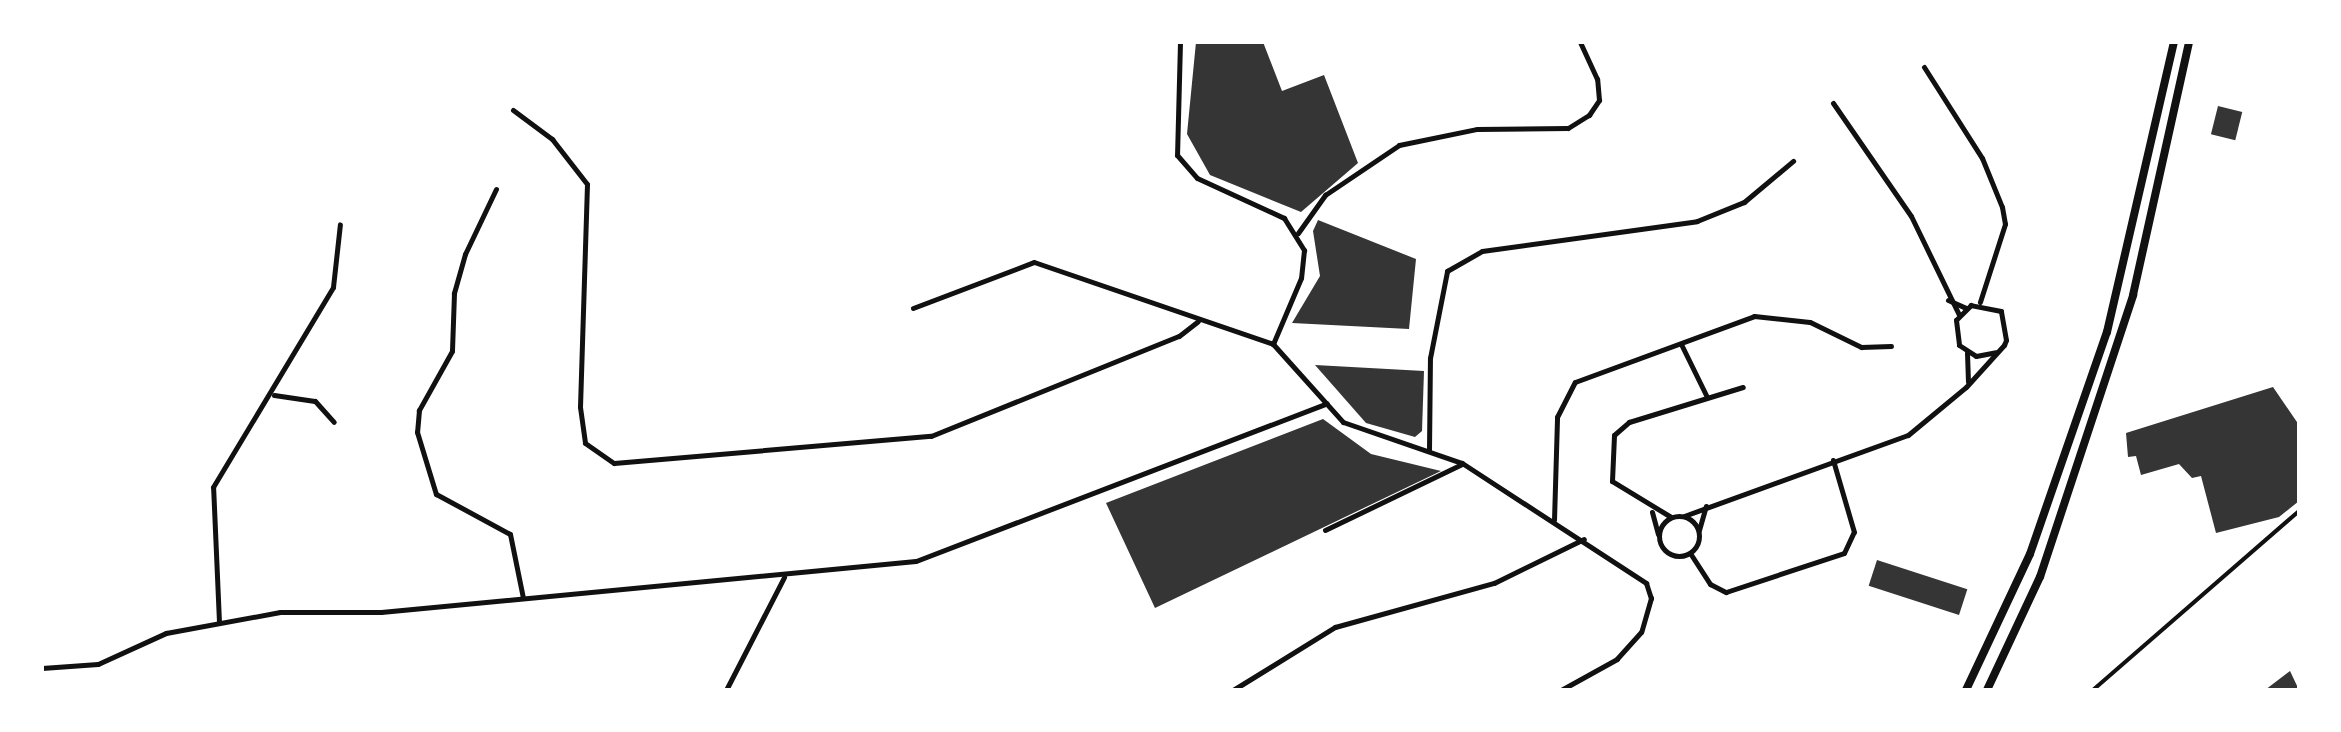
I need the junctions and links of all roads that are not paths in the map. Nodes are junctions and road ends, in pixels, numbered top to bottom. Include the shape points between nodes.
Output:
1 (1180, 42) edge
2 (1580, 42) edge
3 (2174, 42) edge
4 (2189, 42) edge
5 (1924, 67) dead end
6 (1833, 103) dead end
7 (513, 110) dead end
8 (1793, 161) dead end
9 (496, 189) dead end
10 (340, 224) dead end
11 (1298, 233) junction
12 (1947, 299) junction
13 (1983, 303) junction
14 (913, 308) dead end
15 (1966, 308) junction
16 (1959, 315) junction
17 (1198, 321) junction
18 (1273, 344) junction
19 (1681, 344) junction
20 (1891, 346) dead end
21 (1967, 352) junction
22 (1996, 352) junction
23 (1743, 387) dead end
24 (1966, 387) junction
25 (274, 395) junction
26 (1707, 397) junction
27 (1327, 403) junction
28 (334, 422) dead end
29 (1429, 450) junction
30 (1833, 460) junction
31 (1462, 463) junction
32 (1706, 505) junction
33 (1652, 511) junction
34 (2299, 511) edge
35 (1684, 516) junction
36 (1671, 517) junction
37 (1554, 521) junction
38 (1325, 530) dead end
39 (1699, 534) junction
40 (1659, 538) junction
41 (1585, 539) junction
42 (1690, 553) junction
43 (784, 577) junction
44 (523, 598) junction
45 (219, 622) junction
46 (42, 668) edge
47 (726, 690) edge
48 (1233, 690) edge
49 (1561, 690) edge
50 (1966, 690) edge
51 (1987, 690) edge
52 (2093, 690) edge

1 - 11 street via 1177,155 1197,178 1284,218
2 - 11 street via 1597,79 1599,100 1589,115 1568,128 1477,129 1399,145 1325,195
3 - 50 highway via 2107,332 2030,554
4 - 51 highway via 2133,295 2040,577
5 - 13 street via 1997,191 2005,224
6 - 12 street via 1911,216
7 - 17 street via 552,139 587,184 580,407 585,443 614,463 931,436 1179,336
8 - 29 street via 1744,202 1697,221 1482,251 1447,271 1434,318
9 - 44 street via 465,254 454,293 452,351 419,410 417,432 436,494 510,534
10 - 25 street via 333,287
11 - 18 street via 1301,278
12 - 15 street
12 - 16 street
13 - 15 street
13 - 22 street via 2008,325
14 - 17 street via 1034,262
15 - 16 street
16 - 21 street via 1955,335
17 - 18 street
18 - 27 street
19 - 20 street via 1754,316 1810,322 1861,347
19 - 26 street
19 - 37 street via 1591,374 1562,397
21 - 22 street
21 - 24 street
22 - 24 street
23 - 26 street
24 - 30 street via 1898,442
25 - 28 street via 315,401
25 - 45 street via 213,487
26 - 33 street via 1629,422 1614,435 1612,481
27 - 29 street via 1368,435
27 - 43 street via 971,544 916,561
29 - 31 street
30 - 32 street
30 - 42 street via 1853,523 1844,553 1726,592 1710,584
31 - 37 street
31 - 38 street
32 - 35 street
32 - 39 street
33 - 36 street
33 - 40 street
34 - 52 street
35 - 36 street
35 - 39 street
36 - 40 street
37 - 41 street
39 - 42 street
40 - 42 street via 1668,553
41 - 48 street via 1494,583 1335,627
41 - 49 street via 1646,583 1648,618 1617,659
43 - 44 street
43 - 47 street
44 - 45 street
45 - 46 street via 166,633 98,664

